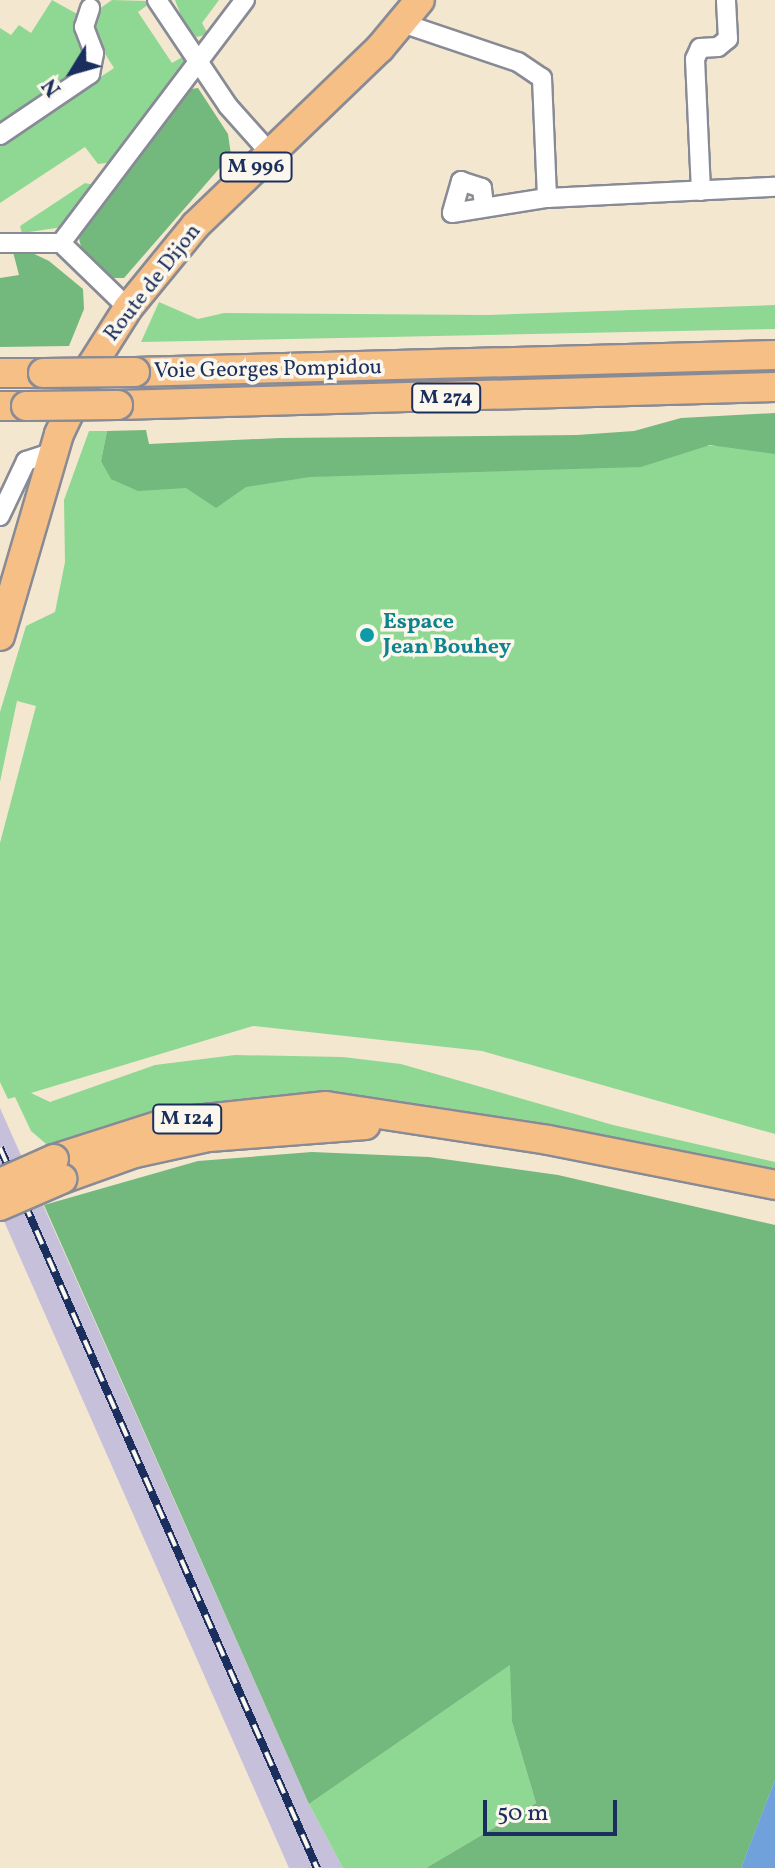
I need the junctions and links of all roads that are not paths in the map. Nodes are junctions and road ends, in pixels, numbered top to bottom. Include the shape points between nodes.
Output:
1 (157, 0) edge
2 (245, 0) edge
3 (420, 0) edge
4 (726, 0) edge
5 (89, 3) edge
6 (402, 23) junction
7 (198, 64) junction
8 (0, 135) edge
9 (270, 153) junction
10 (775, 187) edge
11 (701, 191) junction
12 (547, 198) junction
13 (484, 205) dead end
14 (0, 243) edge
15 (61, 243) junction
16 (128, 308) junction
17 (775, 355) edge
18 (0, 373) edge
19 (775, 387) edge
20 (13, 406) edge
21 (53, 452) junction
22 (0, 516) edge
23 (0, 636) edge
24 (616, 1155) junction
25 (58, 1169) junction
26 (0, 1183) edge
27 (775, 1185) edge
28 (775, 1203) edge
29 (0, 1206) edge

1 - 7 street
2 - 7 street
3 - 6 main road, Route de Dijon / M 996
4 - 11 street via 728,39 718,47 700,48 695,59
5 - 8 street via 84,27 94,53 90,74
6 - 9 main road, Route de Dijon / M 996
6 - 12 street via 518,62 542,78
7 - 9 street
7 - 15 street
9 - 16 main road, Route de Dijon / M 996 via 196,225
10 - 11 street
11 - 12 street
12 - 13 street
14 - 15 street
15 - 16 street
16 - 21 main road, Route de Dijon / M 996
17 - 18 main road, Voie Georges Pompidou / M 274, bridge
19 - 20 main road, Voie Georges Pompidou / M 274, bridge
21 - 22 street via 26,461
21 - 23 main road, Route de Dijon
24 - 25 main road, M 124 via 326,1106 246,1111 155,1126
24 - 27 main road, M 124
24 - 28 main road, M 124
25 - 26 main road, M 124, bridge
25 - 29 main road, M 124, bridge

